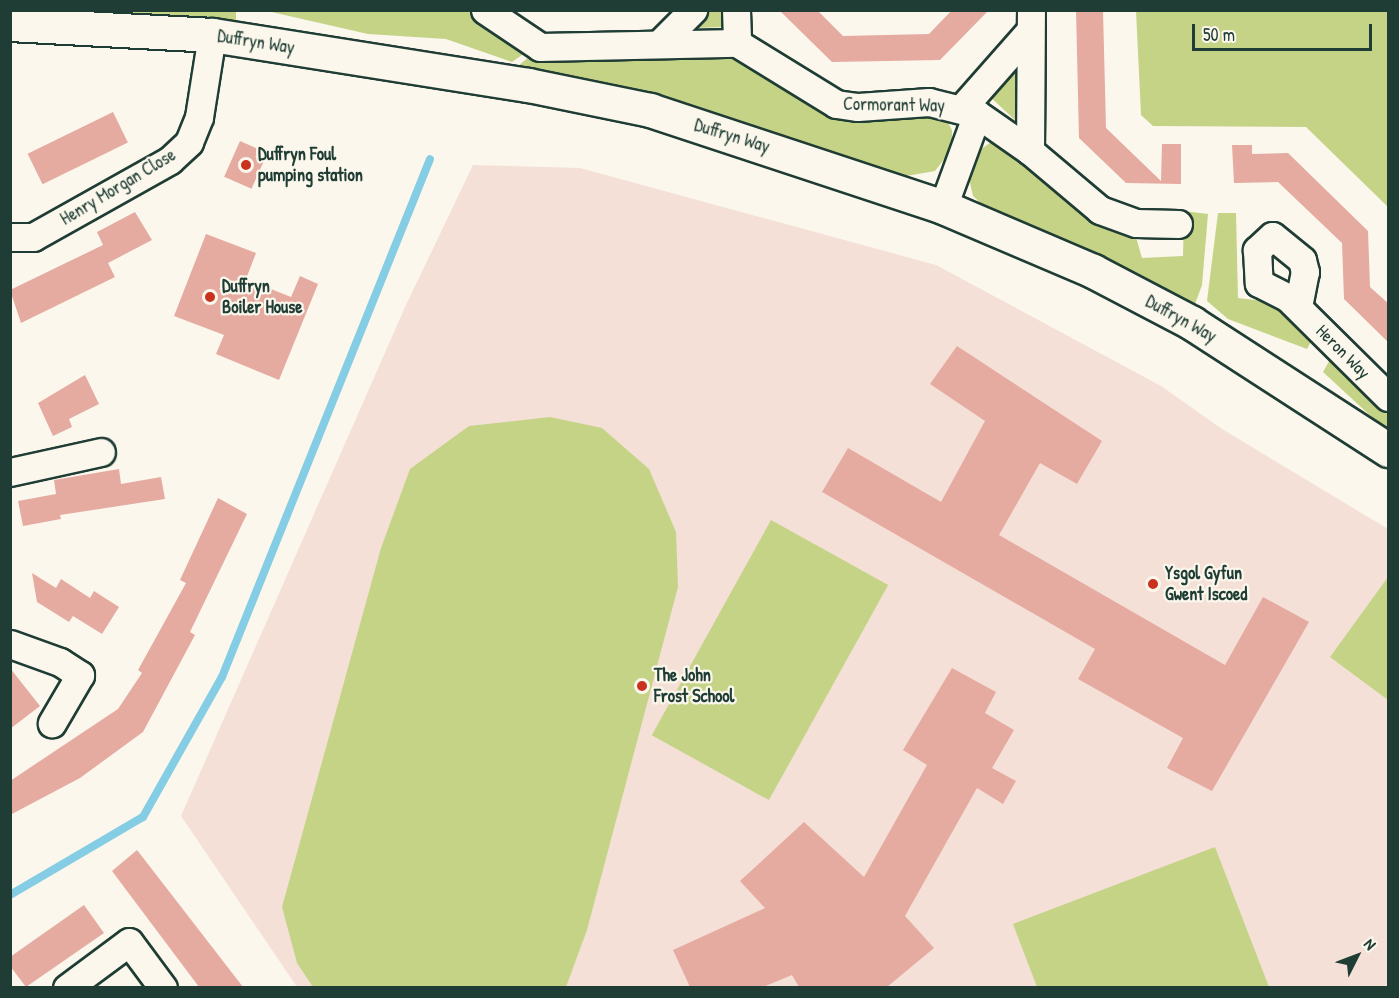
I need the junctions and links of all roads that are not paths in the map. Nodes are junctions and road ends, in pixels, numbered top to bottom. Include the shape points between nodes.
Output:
1 (485, 10) edge
2 (693, 10) edge
3 (736, 10) edge
4 (1030, 21) edge
5 (10, 24) edge
6 (212, 35) junction
7 (660, 43) junction
8 (736, 43) junction
9 (969, 111) junction
10 (1030, 151) junction
11 (943, 207) junction
12 (1178, 225) dead end
13 (10, 237) edge
14 (1298, 307) dead end
15 (1389, 397) edge
16 (1389, 450) edge
17 (101, 452) dead end
18 (10, 472) edge
19 (10, 644) edge
20 (52, 723) dead end
21 (67, 987) edge
22 (162, 987) edge

1 - 7 street via 540,47
2 - 7 street
3 - 8 street
4 - 9 street, Cormorant Way
4 - 10 street, Cormorant Way
5 - 6 street, Duffryn Way
6 - 11 street, Duffryn Way via 528,85 650,110
6 - 13 street, Henry Morgan Close via 199,117 189,142 170,160 33,237
7 - 8 street
8 - 9 street, Cormorant Way via 836,104 928,102
9 - 10 street, Cormorant Way
9 - 11 street, Cormorant Way
10 - 12 street, Cormorant Way via 1100,210 1136,224
11 - 16 street, Duffryn Way via 1093,271 1192,323
14 - 15 street, Heron Way
17 - 18 street
19 - 20 street via 60,662 80,675
21 - 22 street via 129,942

